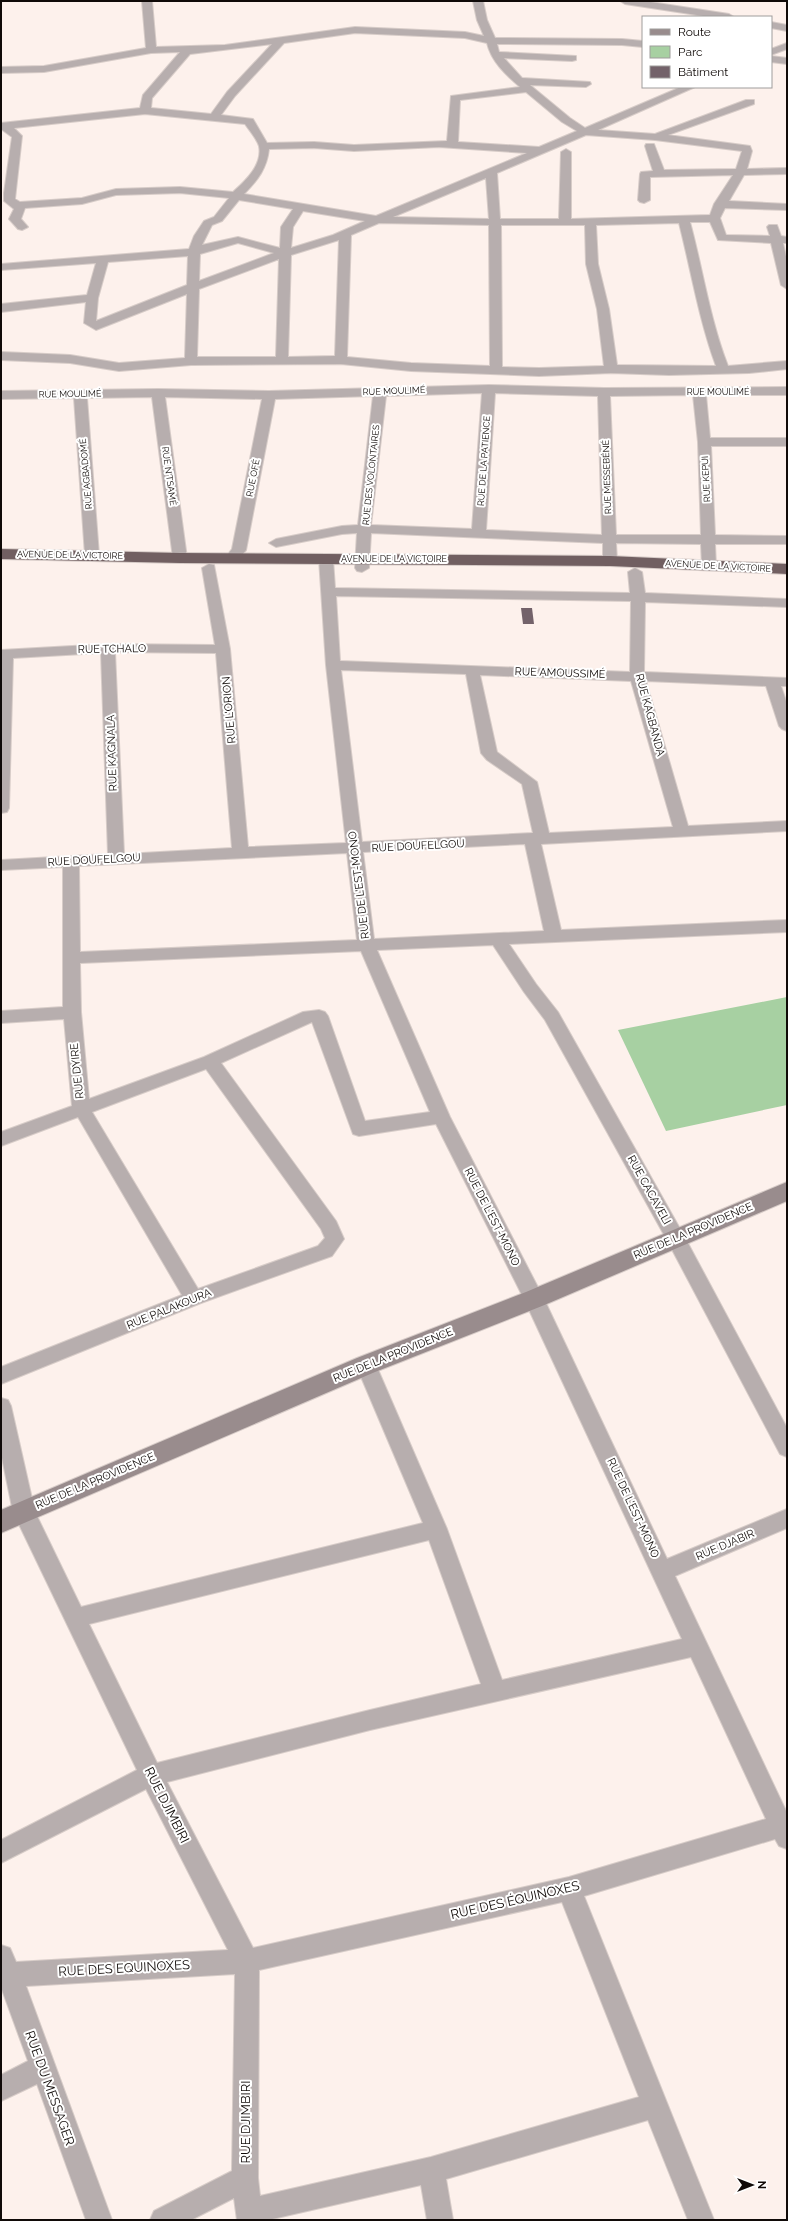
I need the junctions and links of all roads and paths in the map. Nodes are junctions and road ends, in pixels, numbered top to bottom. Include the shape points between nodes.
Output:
1 (147, 1) edge
2 (478, 1) edge
3 (625, 1) edge
4 (711, 1) edge
5 (714, 16) edge
6 (772, 25) edge
7 (787, 28) edge
8 (492, 41) junction
9 (280, 42) junction
10 (642, 44) edge
11 (787, 46) edge
12 (198, 48) junction
13 (150, 50) junction
14 (772, 52) edge
15 (495, 55) junction
16 (572, 58) dead end
17 (772, 59) edge
18 (787, 61) edge
19 (1, 70) edge
20 (519, 81) junction
21 (586, 84) dead end
22 (688, 88) edge
23 (529, 90) junction
24 (750, 102) dead end
25 (145, 111) junction
26 (214, 116) junction
27 (3, 126) edge
28 (585, 132) junction
29 (652, 141) junction
30 (452, 145) junction
31 (264, 146) junction
32 (542, 150) junction
33 (566, 152) dead end
34 (787, 171) edge
35 (491, 172) junction
36 (740, 172) junction
37 (660, 174) junction
38 (236, 196) junction
39 (644, 200) dead end
40 (720, 204) junction
41 (18, 205) junction
42 (300, 207) junction
43 (787, 207) edge
44 (683, 218) junction
45 (714, 218) junction
46 (378, 220) junction
47 (565, 221) junction
48 (590, 222) junction
49 (495, 223) junction
50 (773, 226) dead end
51 (22, 227) dead end
52 (345, 233) junction
53 (782, 240) edge
54 (194, 252) junction
55 (286, 253) junction
56 (103, 260) junction
57 (1, 267) edge
58 (787, 285) edge
59 (194, 287) junction
60 (92, 298) junction
61 (1, 308) edge
62 (1, 356) edge
63 (341, 360) junction
64 (191, 361) junction
65 (282, 361) junction
66 (787, 365) edge
67 (723, 368) junction
68 (496, 369) junction
69 (611, 369) junction
70 (489, 389) junction
71 (380, 391) junction
72 (604, 392) junction
73 (700, 392) junction
74 (787, 392) edge
75 (158, 393) junction
76 (80, 394) junction
77 (1, 395) edge
78 (269, 395) junction
79 (704, 442) junction
80 (787, 442) edge
81 (364, 529) junction
82 (479, 533) junction
83 (709, 538) junction
84 (609, 539) junction
85 (787, 540) edge
86 (276, 543) dead end
87 (1, 554) edge
88 (92, 555) junction
89 (180, 558) junction
90 (232, 558) junction
91 (610, 562) junction
92 (326, 564) junction
93 (362, 564) junction
94 (1, 566) edge
95 (709, 566) junction
96 (209, 568) junction
97 (787, 569) edge
98 (635, 572) junction
99 (787, 578) edge
100 (329, 592) junction
101 (638, 597) junction
102 (787, 603) edge
103 (108, 648) junction
104 (224, 649) junction
105 (3, 654) edge
106 (333, 665) junction
107 (472, 670) junction
108 (638, 676) junction
109 (780, 682) edge
110 (787, 726) edge
111 (1, 808) edge
112 (787, 826) edge
113 (682, 832) junction
114 (537, 840) junction
115 (355, 849) junction
116 (241, 854) junction
117 (116, 858) junction
118 (71, 860) junction
119 (1, 865) edge
120 (787, 926) edge
121 (554, 937) junction
122 (498, 940) junction
123 (366, 944) junction
124 (72, 958) junction
125 (72, 1012) junction
126 (1, 1017) edge
127 (210, 1060) junction
128 (81, 1108) junction
129 (441, 1117) junction
130 (1, 1139) edge
131 (787, 1191) edge
132 (676, 1238) junction
133 (194, 1298) junction
134 (534, 1299) junction
135 (366, 1365) junction
136 (1, 1376) edge
137 (1, 1406) edge
138 (787, 1448) edge
139 (24, 1512) junction
140 (787, 1518) edge
141 (1, 1522) edge
142 (436, 1529) junction
143 (663, 1571) junction
144 (76, 1618) junction
145 (696, 1646) junction
146 (495, 1691) junction
147 (151, 1775) junction
148 (784, 1832) edge
149 (1, 1852) edge
150 (569, 1889) junction
151 (246, 1961) junction
152 (4, 1968) edge
153 (42, 2068) junction
154 (1, 2088) edge
155 (655, 2105) junction
156 (431, 2170) junction
157 (245, 2178) junction
158 (250, 2216) edge
159 (100, 2220) edge
160 (163, 2220) edge
161 (440, 2220) edge
162 (701, 2220) edge

1 - 13 street
2 - 8 street via 482,20
3 - 5 street
4 - 5 street
6 - 7 street
8 - 9 street via 465,34 355,30
8 - 10 street via 608,41
8 - 15 street
9 - 12 street
9 - 26 street
11 - 14 street
12 - 13 street
12 - 25 street via 186,52 147,96
13 - 19 street via 44,69
15 - 16 street
15 - 20 street
17 - 18 street
20 - 21 street
20 - 23 street
22 - 28 street
23 - 28 street
23 - 30 street via 455,98
24 - 29 street
25 - 26 street
25 - 27 street
26 - 31 street via 249,120
27 - 41 street via 17,136 9,192 10,201
28 - 29 street
28 - 32 street
29 - 36 street via 742,146 747,151
29 - 37 street
30 - 31 street via 354,148 314,145
30 - 32 street
31 - 38 street via 262,164 251,181
32 - 35 street
33 - 47 street
34 - 36 street
35 - 46 street
35 - 49 street
36 - 37 street
36 - 40 street
37 - 39 street via 644,175
38 - 41 street via 180,190 134,191 116,192 82,201
38 - 42 street
38 - 54 street via 218,219 208,223
40 - 43 street
40 - 45 street
41 - 51 street via 20,209 16,219
42 - 46 street
42 - 55 street via 288,227
44 - 45 street
44 - 48 street
44 - 67 street via 698,273 710,334
45 - 53 street via 722,238
46 - 49 street
46 - 52 street
47 - 48 street
47 - 49 street
48 - 69 street via 592,264 603,309
49 - 68 street
50 - 53 street
52 - 55 street
52 - 63 street
53 - 58 street
54 - 55 street via 238,240
54 - 56 street
54 - 59 street
55 - 59 street
55 - 65 street
56 - 57 street
56 - 60 street
59 - 60 street via 96,326 90,323
59 - 64 street
60 - 61 street
62 - 64 street via 70,359 119,367
63 - 65 street
63 - 68 street via 411,367
64 - 65 street
66 - 67 street via 749,369
67 - 69 street via 669,371
68 - 69 street via 539,372
70 - 71 street, RUE MOULIMÉ
70 - 72 street, RUE MOULIMÉ
70 - 82 street, RUE DE LA PATIENCE
71 - 78 street, RUE MOULIMÉ
71 - 81 street, RUE DES VOLONTAIRES
72 - 73 street, RUE MOULIMÉ
72 - 84 street, RUE MESSEBÉNÉ
73 - 74 street, RUE MOULIMÉ
73 - 79 street, RUE KEPUI
75 - 76 street, RUE MOULIMÉ
75 - 78 street, RUE MOULIMÉ
75 - 89 street, RUE N'TSAMÉ
76 - 77 street, RUE MOULIMÉ
76 - 88 street, RUE AGBADOMÉ
78 - 90 street, RUE OFÈ via 239,550
79 - 80 street
79 - 83 street, RUE KEPUI
81 - 82 street
81 - 86 street via 342,530
81 - 93 street, RUE DES VOLONTAIRES
82 - 84 street
83 - 84 street
83 - 85 street
83 - 95 street, RUE KEPUI
84 - 91 street, RUE MESSEBÉNÉ
87 - 88 highway, AVENUE DE LA VICTOIRE
88 - 89 highway, AVENUE DE LA VICTOIRE
89 - 90 highway, AVENUE DE LA VICTOIRE
90 - 92 highway, AVENUE DE LA VICTOIRE
91 - 93 highway, AVENUE DE LA VICTOIRE
91 - 95 highway, AVENUE DE LA VICTOIRE
92 - 93 highway, AVENUE DE LA VICTOIRE
92 - 96 highway, AVENUE DE LA VICTOIRE
92 - 100 street, RUE DE L'EST-MONO
93 - 98 highway, AVENUE DE LA VICTOIRE
94 - 96 highway, AVENUE DE LA VICTOIRE
95 - 97 highway, AVENUE DE LA VICTOIRE
96 - 104 street, RUE L'ORION
98 - 99 highway, AVENUE DE LA VICTOIRE
98 - 101 street, RUE KAGBANDA
100 - 101 street
100 - 106 street, RUE DE L'EST-MONO
101 - 102 street
101 - 108 street, RUE KAGBANDA
103 - 104 street, RUE TCHALO
103 - 105 street, RUE TCHALO
103 - 117 street, RUE KAGNALA
104 - 116 street, RUE L'ORION
105 - 111 street
106 - 107 street, RUE AMOUSSIMÉ
106 - 115 street, RUE DE L'EST-MONO
107 - 108 street, RUE AMOUSSIMÉ
107 - 114 street via 492,757 529,782
108 - 109 street, RUE AMOUSSIMÉ
108 - 113 street, RUE KAGBANDA
109 - 110 street
112 - 113 street, RUE DOUFELGOU
113 - 114 street, RUE DOUFELGOU
114 - 115 street, RUE DOUFELGOU
114 - 121 street
115 - 116 street, RUE DOUFELGOU
115 - 123 street, RUE DE L'EST-MONO
116 - 117 street, RUE DOUFELGOU
117 - 118 street, RUE DOUFELGOU
118 - 119 street, RUE DOUFELGOU
118 - 124 street, RUE DYIRE
120 - 121 street
121 - 122 street
122 - 123 street
122 - 132 street, RUE CACAVELI via 552,1016
123 - 124 street
123 - 129 street, RUE DE L'EST-MONO
124 - 125 street, RUE DYIRE
125 - 126 street
125 - 128 street, RUE DYIRE
127 - 128 street
127 - 129 street via 309,1016 319,1016 359,1129
127 - 133 street, RUE PALAKOURA via 329,1226 335,1239 325,1251
128 - 130 street
128 - 133 street, RUE DYIRE
129 - 134 street, RUE DE L'EST-MONO
131 - 132 street, RUE DE LA PROVIDENCE
132 - 134 street, RUE DE LA PROVIDENCE
132 - 138 street, RUE CACAVELI
133 - 136 street, RUE PALAKOURA
134 - 135 street, RUE DE LA PROVIDENCE
134 - 143 street, RUE DE L'EST-MONO
135 - 139 street, RUE DE LA PROVIDENCE
135 - 142 street
137 - 139 street, RUE DJIMBIRI
139 - 141 street, RUE DE LA PROVIDENCE
139 - 144 street, RUE DJIMBIRI
140 - 143 street, RUE DJABIR
142 - 144 street
142 - 146 street
143 - 145 street, RUE DE L'EST-MONO
144 - 147 street, RUE DJIMBIRI
145 - 146 street
145 - 148 street, RUE DE L'EST-MONO
146 - 147 street
147 - 149 street
147 - 151 street, RUE DJIMBIRI
148 - 150 street, RUE DES ÉQUINOXES
150 - 151 street, RUE DES ÉQUINOXES
150 - 155 street
151 - 152 street, RUE DES EQUINOXES
151 - 157 street, RUE DJIMBIRI
152 - 153 street, RUE DU MESSAGER
153 - 154 street
153 - 159 street, RUE DU MESSAGER
155 - 156 street
155 - 162 street
156 - 158 street
156 - 161 street
157 - 158 street, RUE DJIMBIRI
157 - 160 street

